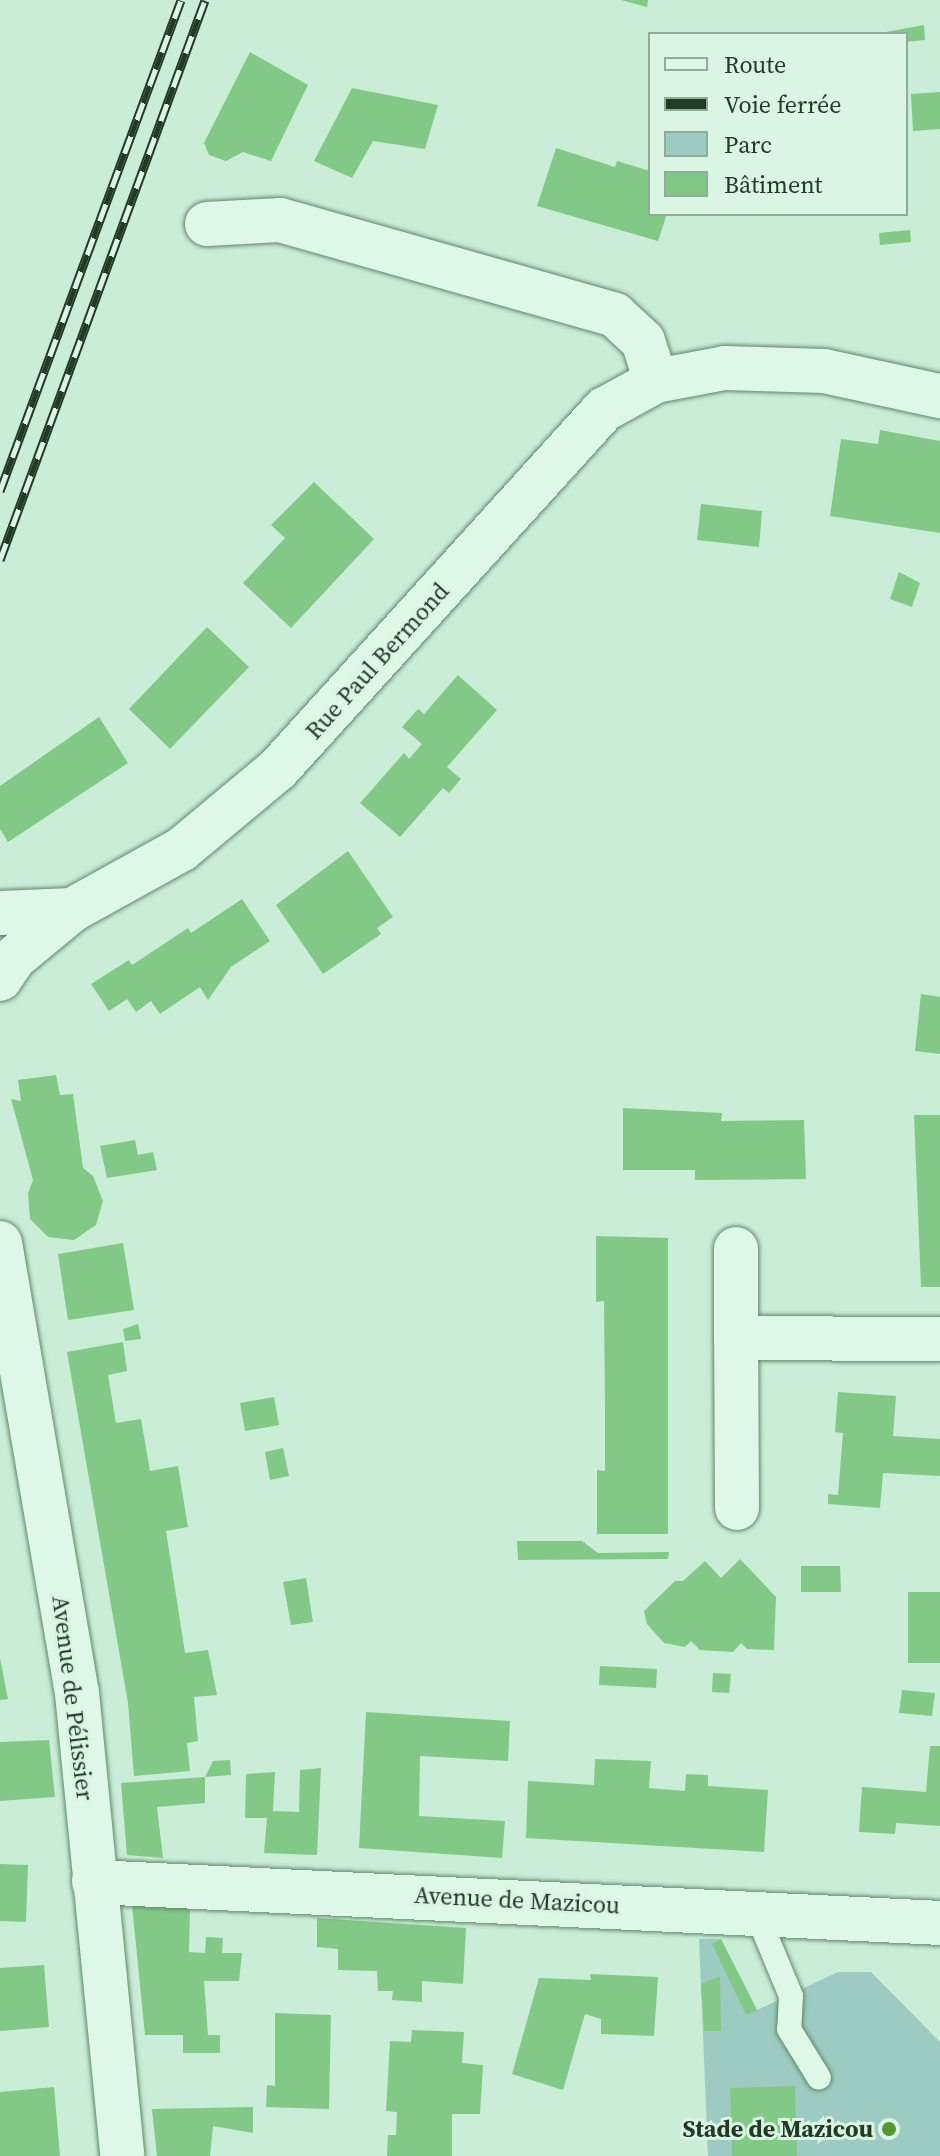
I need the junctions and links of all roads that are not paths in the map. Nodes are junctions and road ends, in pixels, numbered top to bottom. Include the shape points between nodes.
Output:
1 (207, 224) dead end
2 (656, 381) junction
3 (940, 396) edge
4 (72, 910) junction
5 (0, 913) edge
6 (0, 979) edge
7 (0, 1243) edge
8 (736, 1249) dead end
9 (736, 1338) junction
10 (940, 1339) edge
11 (737, 1508) dead end
12 (94, 1882) junction
13 (756, 1912) junction
14 (940, 1923) edge
15 (819, 2078) dead end
16 (122, 2156) edge

1 - 2 street via 280,220 615,315 643,341
2 - 3 street, Rue Paul Bermond via 725,368 824,371
2 - 4 street, Rue Paul Bermond via 605,409 278,769 182,849
4 - 5 street, Rue Paul Bermond
4 - 6 street, Rue Paul Bermond via 14,958
7 - 12 street, Avenue de Pélissier via 77,1693
8 - 9 street
9 - 10 street
9 - 11 street
12 - 13 street, Avenue de Mazicou
12 - 16 street, Avenue de Pélissier
13 - 14 street, Avenue de Mazicou
13 - 15 lane via 791,1996 789,2029

